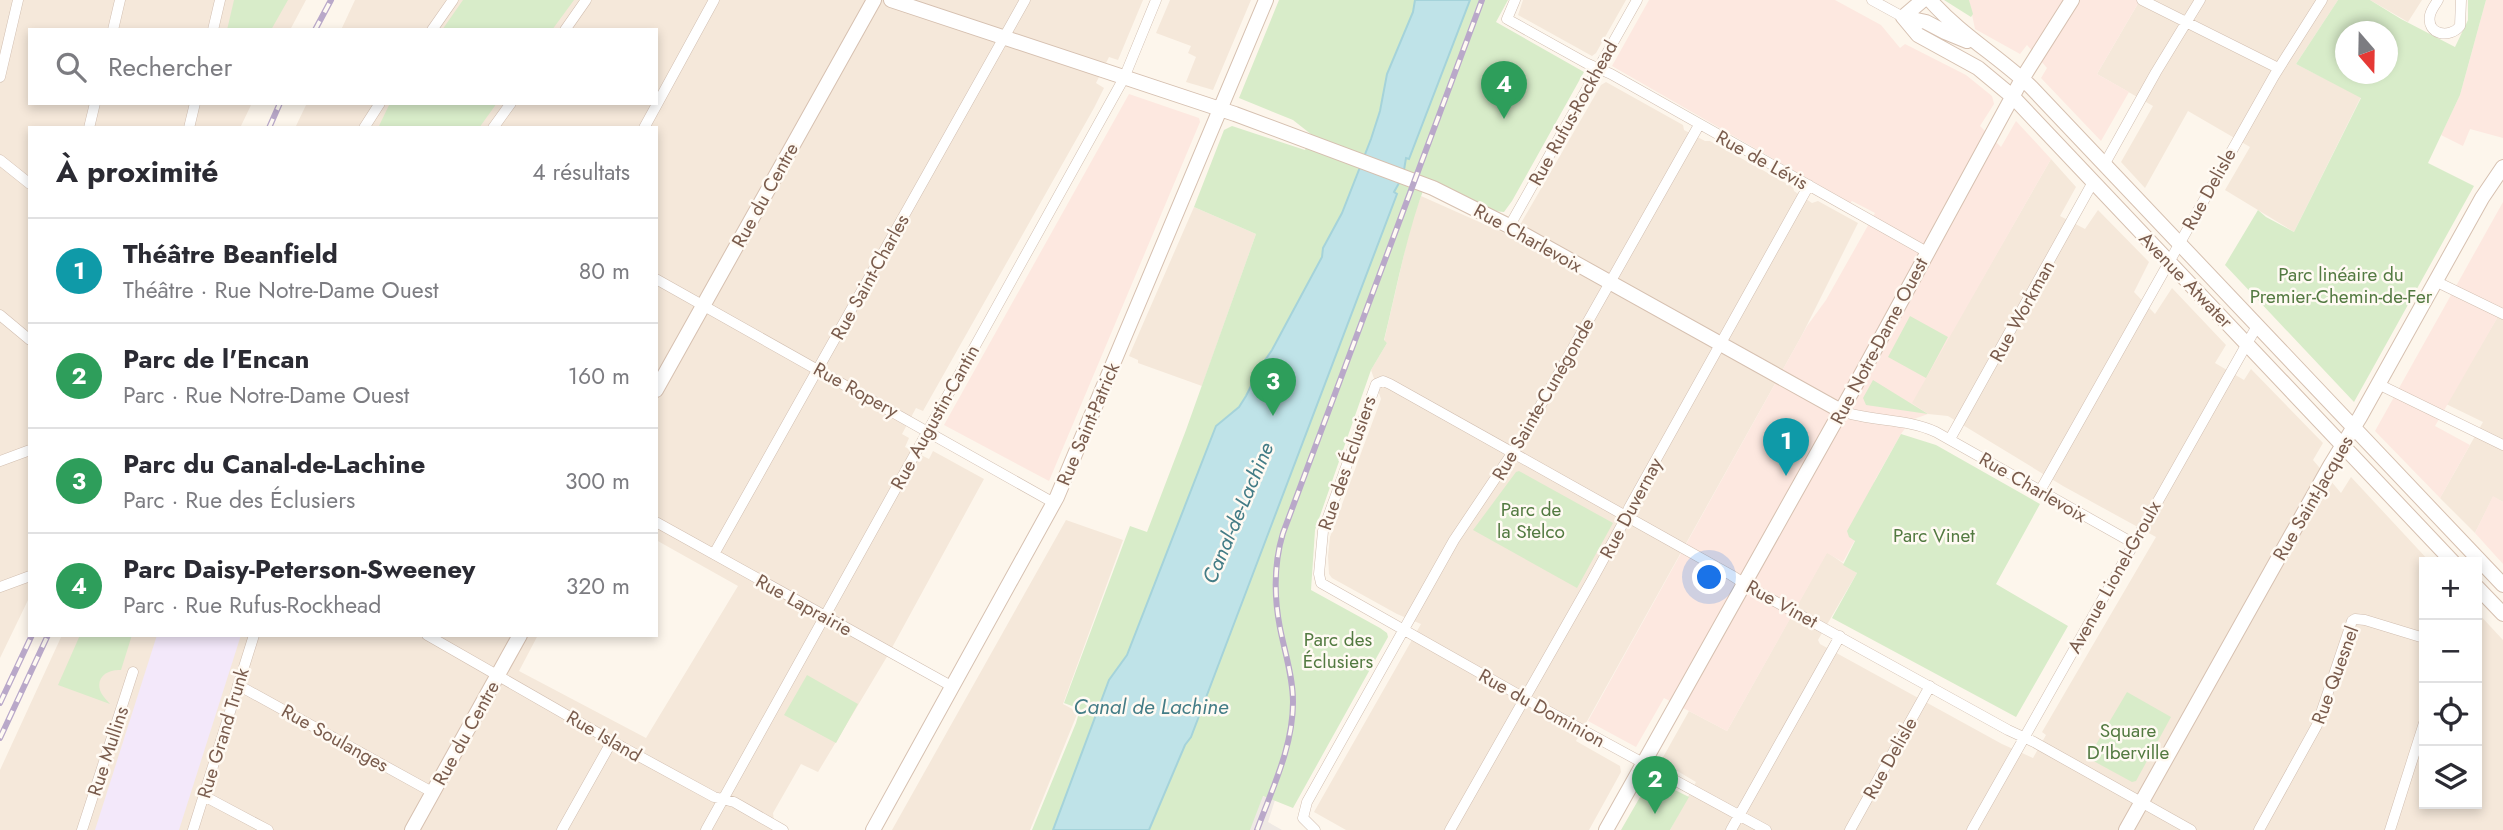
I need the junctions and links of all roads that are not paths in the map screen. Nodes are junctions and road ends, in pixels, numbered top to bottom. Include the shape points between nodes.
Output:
1 (18, 0) edge
2 (120, 0) edge
3 (220, 0) edge
4 (453, 0) edge
5 (586, 0) edge
6 (714, 0) edge
7 (874, 0) edge
8 (891, 0) edge
9 (1025, 0) edge
10 (1156, 0) edge
11 (1266, 0) edge
12 (1515, 0) edge
13 (1637, 0) edge
14 (1872, 0) edge
15 (1908, 0) edge
16 (1923, 0) edge
17 (1930, 0) edge
18 (2072, 0) edge
19 (2141, 0) edge
20 (2200, 0) edge
21 (2322, 0) edge
22 (2438, 0) edge
23 (2461, 0) edge
24 (1903, 18) junction
25 (2186, 22) junction
26 (113, 28) edge
27 (213, 28) edge
28 (433, 28) edge
29 (566, 28) edge
30 (1004, 38) junction
31 (1975, 44) junction
32 (1598, 68) junction
33 (2278, 68) junction
34 (0, 77) edge
35 (1124, 78) junction
36 (2022, 79) junction
37 (2013, 97) junction
38 (658, 102) edge
39 (95, 105) edge
40 (195, 105) edge
41 (379, 105) edge
42 (511, 105) edge
43 (657, 105) edge
44 (1220, 110) junction
45 (1699, 125) junction
46 (89, 126) edge
47 (189, 126) edge
48 (365, 126) edge
49 (495, 126) edge
50 (645, 126) edge
51 (0, 160) edge
52 (2104, 165) junction
53 (2500, 176) edge
54 (28, 182) edge
55 (2093, 182) junction
56 (1809, 185) junction
57 (1509, 227) junction
58 (2179, 245) junction
59 (1927, 252) junction
60 (2169, 262) junction
61 (658, 280) edge
62 (2435, 281) junction
63 (1610, 284) junction
64 (704, 305) junction
65 (2503, 314) edge
66 (0, 315) edge
67 (2256, 326) junction
68 (28, 338) edge
69 (2246, 344) junction
70 (1720, 346) junction
71 (819, 370) junction
72 (2378, 384) junction
73 (658, 386) edge
74 (1374, 386) joint
75 (1841, 411) junction
76 (2353, 427) junction
77 (928, 430) junction
78 (1950, 439) junction
79 (2503, 445) edge
80 (2342, 446) junction
81 (28, 451) edge
82 (1514, 453) junction
83 (0, 461) edge
84 (2040, 491) junction
85 (1054, 503) junction
86 (1626, 517) junction
87 (658, 523) edge
88 (2133, 543) junction
89 (714, 555) junction
90 (2448, 557) edge
91 (28, 577) edge
92 (1320, 581) joint
93 (1744, 584) junction
94 (2503, 585) edge
95 (0, 586) edge
96 (2482, 592) edge
97 (2503, 614) edge
98 (825, 616) junction
99 (1403, 630) junction
100 (1840, 636) junction
101 (2419, 636) edge
102 (253, 637) edge
103 (431, 637) edge
104 (519, 637) edge
105 (133, 672) dead end
106 (498, 675) junction
107 (238, 685) junction
108 (1930, 686) junction
109 (953, 687) junction
110 (1525, 698) junction
111 (2023, 737) junction
112 (2419, 739) edge
113 (612, 741) junction
114 (1643, 763) junction
115 (432, 792) junction
116 (204, 796) junction
117 (723, 799) junction
118 (2141, 803) junction
119 (1740, 815) junction
120 (82, 830) edge
121 (194, 830) edge
122 (268, 830) edge
123 (412, 830) edge
124 (562, 830) edge
125 (706, 830) edge
126 (783, 830) edge
127 (873, 830) edge
128 (1315, 830) edge
129 (1450, 830) edge
130 (1606, 830) edge
131 (1731, 830) edge
132 (1766, 830) edge
133 (1850, 830) edge
134 (1972, 830) edge
135 (2126, 830) edge
136 (2191, 830) edge
137 (2259, 830) edge
138 (2390, 830) edge

1 - 34 street
2 - 26 street
3 - 27 street
4 - 28 street
5 - 29 street
6 - 38 street
7 - 64 main road, Rue du Centre
8 - 30 main road, Rue Charlevoix
9 - 30 street, Rue Saint-Charles
10 - 35 street, Rue Augustin-Cantin
11 - 44 main road, Rue Saint-Patrick
12 - 32 street, Rue de Lévis via 1507,19
13 - 32 street, Rue Rufus-Rockhead
14 - 24 street, Avenue Atwater
15 - 24 main road
16 - 24 main road
17 - 31 main road, Avenue Atwater
18 - 36 main road, Rue Notre-Dame Ouest
19 - 25 street
20 - 25 street
21 - 33 street, Rue Delisle
22 - 23 street via 2430,23 2445,34 2460,26
24 - 31 main road, Avenue Atwater via 1926,22
24 - 37 main road, Avenue Atwater via 1918,35 1978,68
25 - 33 street
25 - 52 street
30 - 35 main road, Rue Charlevoix
30 - 71 street, Rue Saint-Charles
31 - 36 main road, Avenue Atwater
32 - 45 street, Rue de Lévis
32 - 57 street, Rue Rufus-Rockhead
33 - 58 street, Rue Delisle
35 - 44 main road, Rue Charlevoix
35 - 77 street, Rue Augustin-Cantin
36 - 37 main road, Rue Notre-Dame Ouest
36 - 52 main road, Avenue Atwater
37 - 55 main road, Avenue Atwater
37 - 59 main road, Rue Notre-Dame Ouest
39 - 46 street
40 - 47 street
41 - 48 street
42 - 49 street
43 - 50 street
44 - 57 main road, Rue Charlevoix via 1403,176
44 - 85 main road, Rue Saint-Patrick
45 - 56 street, Rue de Lévis
45 - 63 street, Rue Sainte-Cunégonde
51 - 54 street
52 - 58 main road, Avenue Atwater
53 - 62 main road, Rue Saint-Jacques
55 - 60 main road, Avenue Atwater
55 - 78 street, Rue Workman
56 - 59 street, Rue de Lévis
56 - 70 street, Rue Duvernay
57 - 63 main road, Rue Charlevoix
58 - 60 street, Rue Delisle
58 - 67 main road, Avenue Atwater
59 - 75 main road, Rue Notre-Dame Ouest
60 - 69 main road, Avenue Atwater
60 - 84 street, Rue Delisle
61 - 64 street, Rue Ropery
62 - 65 street
62 - 72 main road, Rue Saint-Jacques
63 - 70 main road, Rue Charlevoix
63 - 82 street, Rue Sainte-Cunégonde
64 - 71 street, Rue Ropery
64 - 73 main road, Rue du Centre
66 - 68 street
67 - 69 street, Avenue Lionel-Groulx
67 - 76 main road, Avenue Atwater
69 - 80 main road, Avenue Atwater
69 - 88 street, Avenue Lionel-Groulx
70 - 75 main road, Rue Charlevoix
70 - 86 street, Rue Duvernay
71 - 77 street, Rue Ropery
71 - 89 street, Rue Saint-Charles
72 - 76 main road, Rue Saint-Jacques
72 - 79 street
74 - 82 street, Rue Vinet via 1385,381
74 - 92 street, Rue des Éclusiers via 1323,531
75 - 78 street, Rue Charlevoix via 1922,426
75 - 93 main road, Rue Notre-Dame Ouest
76 - 80 main road, Rue Saint-Jacques
76 - 94 main road, Avenue Atwater
77 - 85 street, Rue Ropery
77 - 98 street, Rue Augustin-Cantin
78 - 84 street, Rue Charlevoix
80 - 90 main road, Avenue Atwater
80 - 118 main road, Rue Saint-Jacques
81 - 83 street
82 - 86 street, Rue Vinet
82 - 99 street, Rue Sainte-Cunégonde via 1454,540
84 - 88 street, Rue Charlevoix
85 - 109 main road, Rue Saint-Patrick
86 - 93 street, Rue Vinet
86 - 110 street, Rue Duvernay
87 - 89 street, Rue Laprairie
88 - 111 street, Avenue Lionel-Groulx
89 - 98 street, Rue Laprairie
91 - 95 street
92 - 99 street, Rue du Dominion
93 - 100 street, Rue Vinet
93 - 114 main road, Rue Notre-Dame Ouest
96 - 97 main road
98 - 109 street, Rue Laprairie
98 - 117 street, Rue Augustin-Cantin
99 - 110 street, Rue du Dominion
99 - 128 street, Rue Sainte-Cunégonde via 1307,802 1303,818
100 - 108 street, Rue Vinet
100 - 119 street
101 - 137 street, Rue Quesnel via 2365,620 2351,621 2317,725
102 - 107 street, Rue Grand Trunk
103 - 106 street, Rue Island
104 - 106 main road, Rue du Centre
105 - 120 street, Rue Mullins
106 - 113 street, Rue Island
106 - 115 main road, Rue du Centre
107 - 115 street, Rue Soulanges
107 - 116 street, Rue Grand Trunk
108 - 111 street, Rue Vinet
108 - 133 street, Rue Delisle
109 - 127 main road, Rue Saint-Patrick
110 - 114 street, Rue du Dominion
110 - 129 street, Rue Duvernay
111 - 118 street, Rue Vinet
111 - 134 street, Avenue Lionel-Groulx
112 - 138 street
113 - 117 street, Rue Island
113 - 124 street
114 - 119 street, Rue du Dominion
114 - 130 main road, Rue Notre-Dame Ouest
115 - 123 main road, Rue du Centre
116 - 121 street, Rue Grand Trunk
116 - 122 street
117 - 125 street, Rue Augustin-Cantin
117 - 126 street, Rue Island
118 - 135 main road, Rue Saint-Jacques
118 - 136 street, Rue Vinet
119 - 131 street
119 - 132 street, Rue du Dominion

